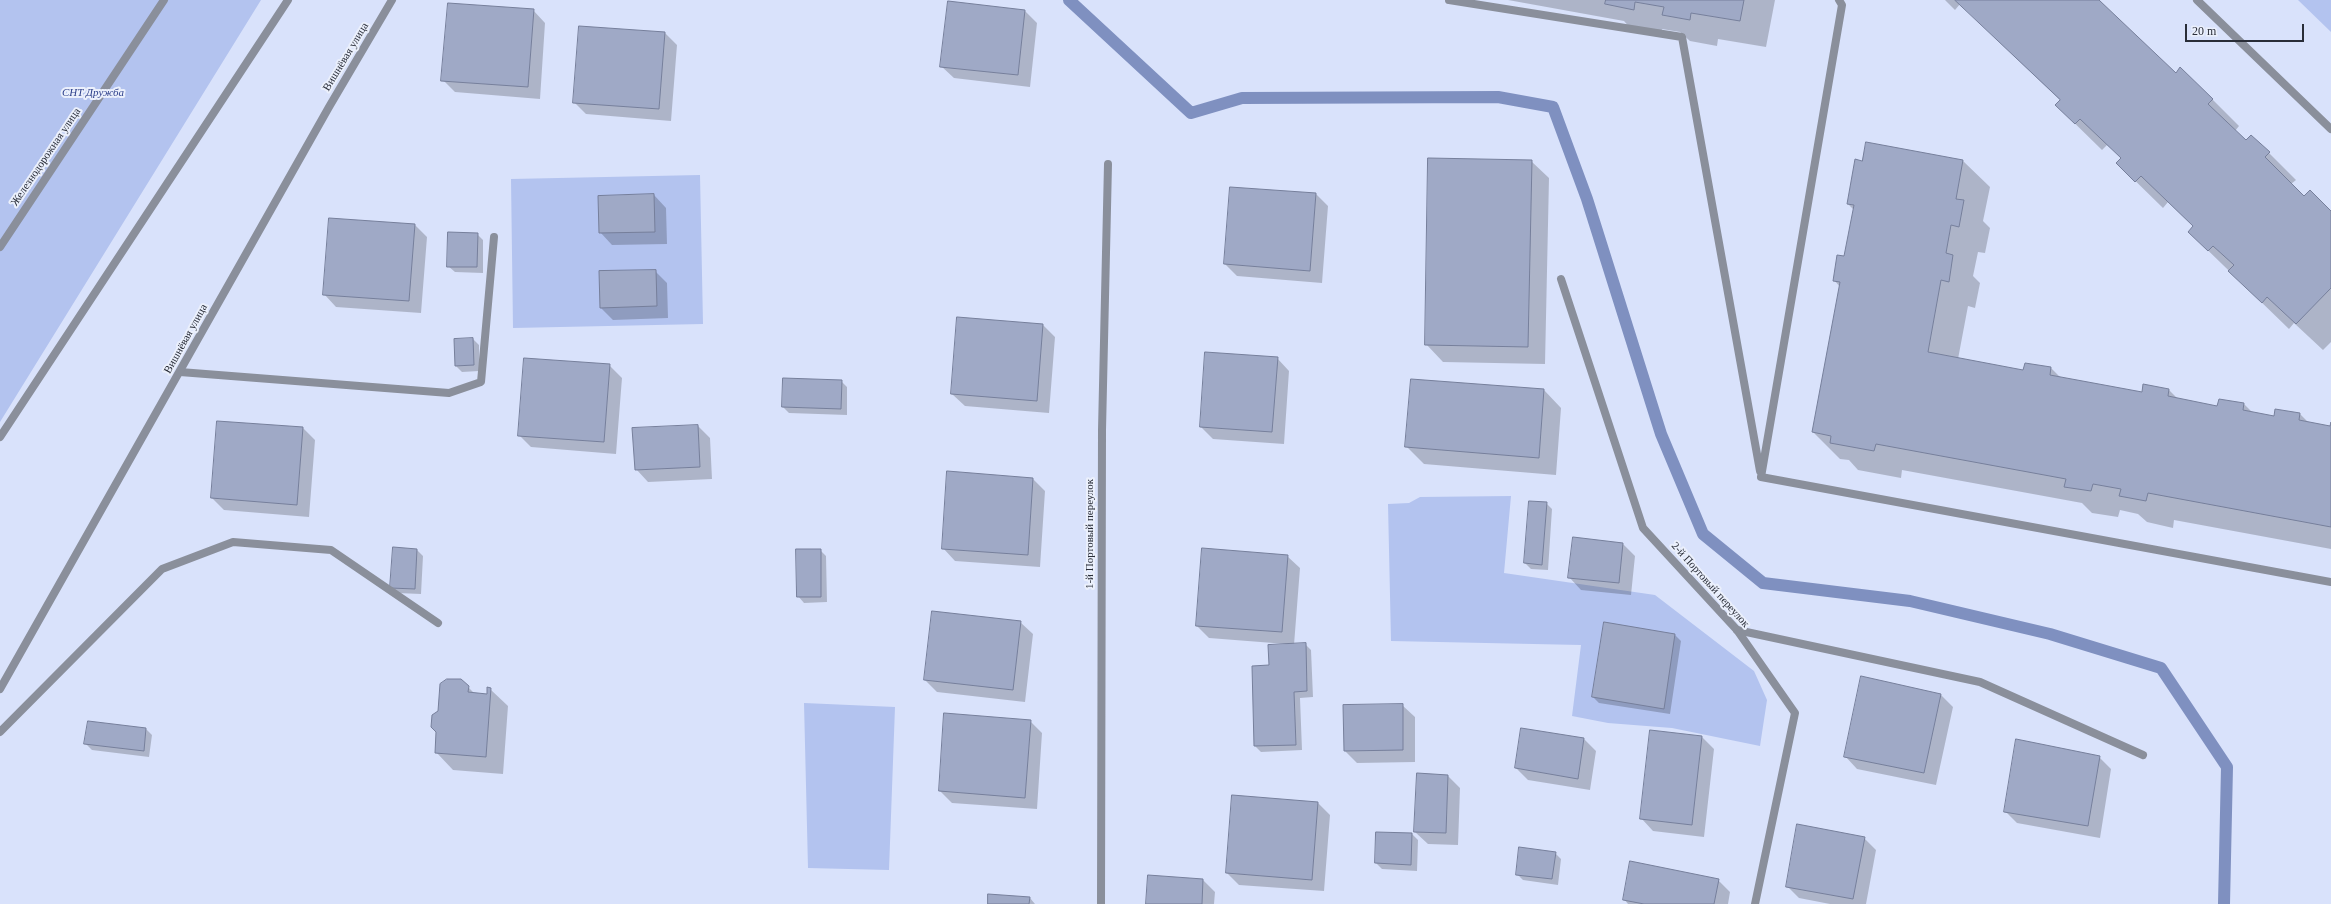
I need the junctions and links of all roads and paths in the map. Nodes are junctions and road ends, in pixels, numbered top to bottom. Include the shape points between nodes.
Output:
1 (164, 0) edge
2 (288, 0) edge
3 (392, 0) edge
4 (1449, 0) edge
5 (1839, 0) edge
6 (2197, 0) edge
7 (2331, 130) edge
8 (1108, 164) dead end
9 (494, 237) dead end
10 (0, 247) edge
11 (1561, 279) dead end
12 (180, 372) junction
13 (0, 437) edge
14 (1761, 477) junction
15 (2331, 582) edge
16 (438, 623) dead end
17 (1737, 630) junction
18 (0, 689) edge
19 (0, 732) edge
20 (2143, 755) dead end
21 (1101, 904) edge
22 (1755, 904) edge

1 - 10 street, Железнодорожная улица
2 - 13 street
3 - 12 street, Вишнёвая улица via 328,107
4 - 14 street via 1682,37
5 - 14 street via 1842,5
6 - 7 street
8 - 21 street, 1-й Портовый переулок via 1102,437
9 - 12 street via 481,382 449,393
11 - 17 street, 2-й Портовый переулок via 1643,528
12 - 18 street, Вишнёвая улица
14 - 15 street
16 - 19 street via 331,550 233,542 162,569
17 - 20 street via 1980,682
17 - 22 street, 2-й Портовый переулок via 1795,713

